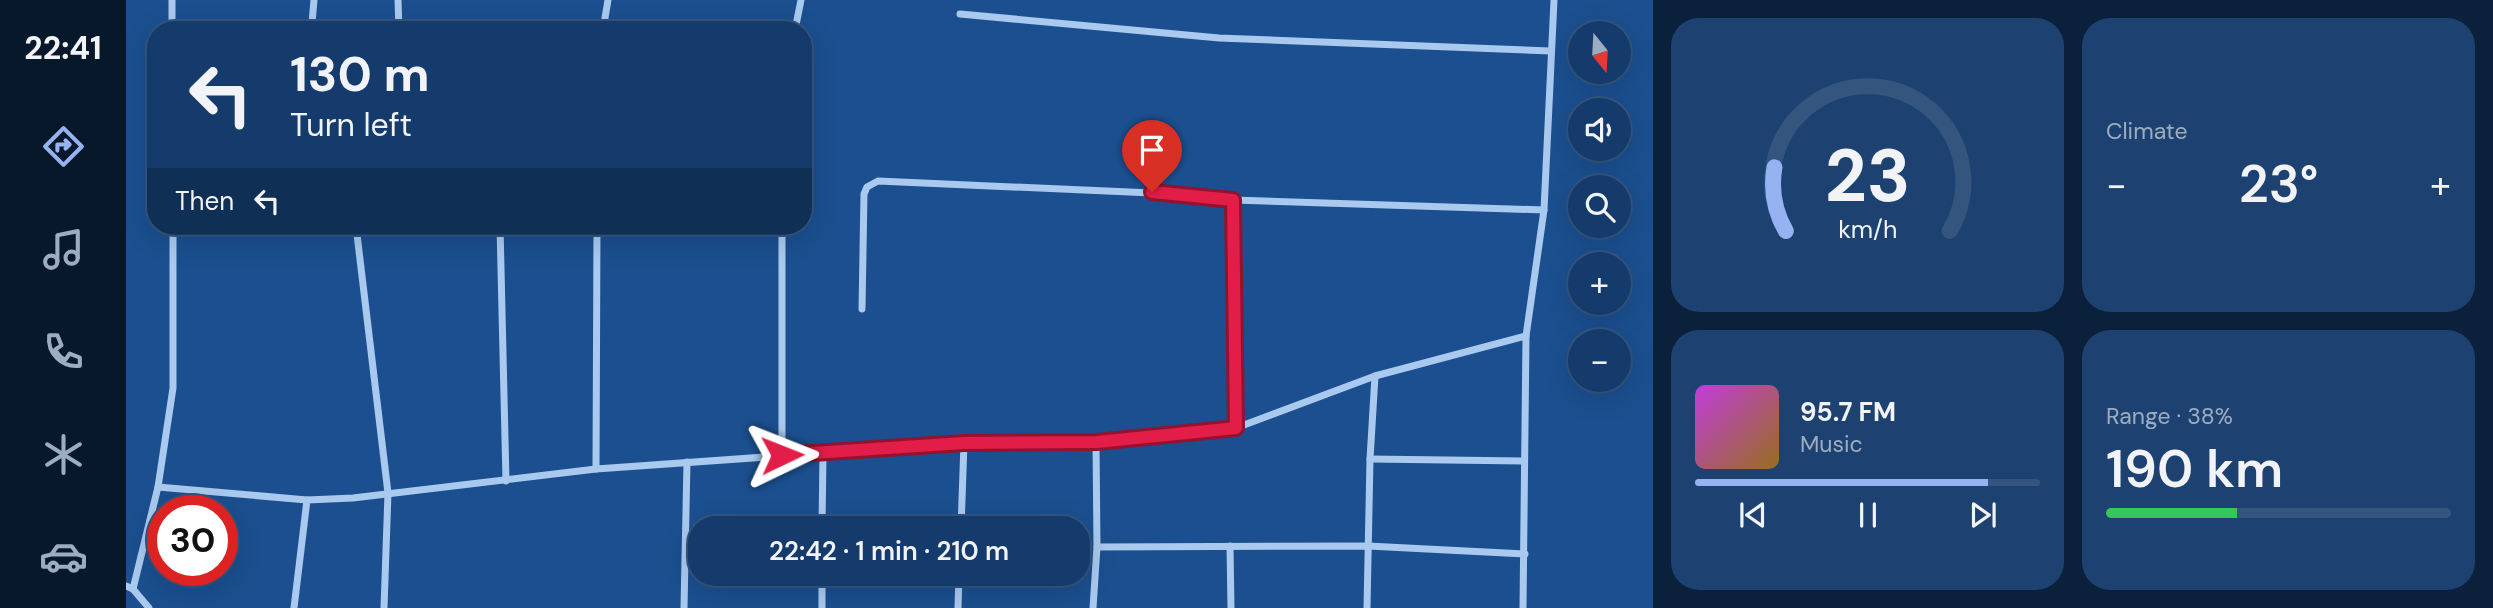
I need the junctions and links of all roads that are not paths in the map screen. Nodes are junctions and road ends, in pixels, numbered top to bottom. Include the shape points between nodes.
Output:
1 (172, 0) edge
2 (314, 0) edge
3 (398, 0) edge
4 (608, 0) edge
5 (801, 0) edge
6 (1554, 0) edge
7 (960, 14) dead end
8 (173, 21) edge
9 (312, 21) edge
10 (399, 21) edge
11 (604, 21) edge
12 (797, 21) edge
13 (1550, 51) junction
14 (1233, 200) junction
15 (1544, 210) junction
16 (173, 235) edge
17 (357, 235) edge
18 (500, 235) edge
19 (597, 235) edge
20 (782, 235) edge
21 (862, 309) dead end
22 (1527, 336) junction
23 (1375, 376) junction
24 (1236, 428) junction
25 (1097, 442) junction
26 (964, 443) junction
27 (822, 454) junction
28 (782, 455) junction
29 (1370, 459) junction
30 (1523, 461) junction
31 (687, 462) junction
32 (596, 470) junction
33 (506, 481) junction
34 (158, 487) junction
35 (388, 493) junction
36 (307, 500) junction
37 (822, 516) edge
38 (961, 516) edge
39 (1230, 546) junction
40 (1368, 546) junction
41 (1097, 547) junction
42 (1525, 554) junction
43 (822, 586) edge
44 (959, 586) edge
45 (130, 587) edge
46 (149, 608) edge
47 (294, 608) edge
48 (384, 608) edge
49 (684, 608) edge
50 (822, 608) edge
51 (958, 608) edge
52 (1093, 608) edge
53 (1231, 608) edge
54 (1367, 608) edge
55 (1523, 608) edge

1 - 8 street
2 - 9 street
3 - 10 street
4 - 11 street
5 - 12 street
6 - 13 street
7 - 13 street via 1219,38
13 - 15 street
14 - 15 street
14 - 21 street via 1152,192 878,181 864,194
14 - 24 street
15 - 22 street
16 - 34 street via 173,388
17 - 35 street
18 - 33 street
19 - 32 street
20 - 28 street
22 - 23 street
22 - 30 street
23 - 24 street
23 - 29 street
24 - 25 street
25 - 26 street
25 - 41 street
26 - 27 street
26 - 38 street
27 - 28 street
27 - 37 street
28 - 31 street
29 - 30 street
29 - 40 street
30 - 42 street
31 - 32 street
31 - 49 street
32 - 33 street
33 - 35 street
34 - 36 street
34 - 45 street
35 - 36 street
35 - 48 street
36 - 47 street
39 - 40 street
39 - 41 street
39 - 53 street
40 - 42 street
40 - 54 street
41 - 52 street
42 - 55 street
43 - 50 street
44 - 51 street
45 - 46 street

